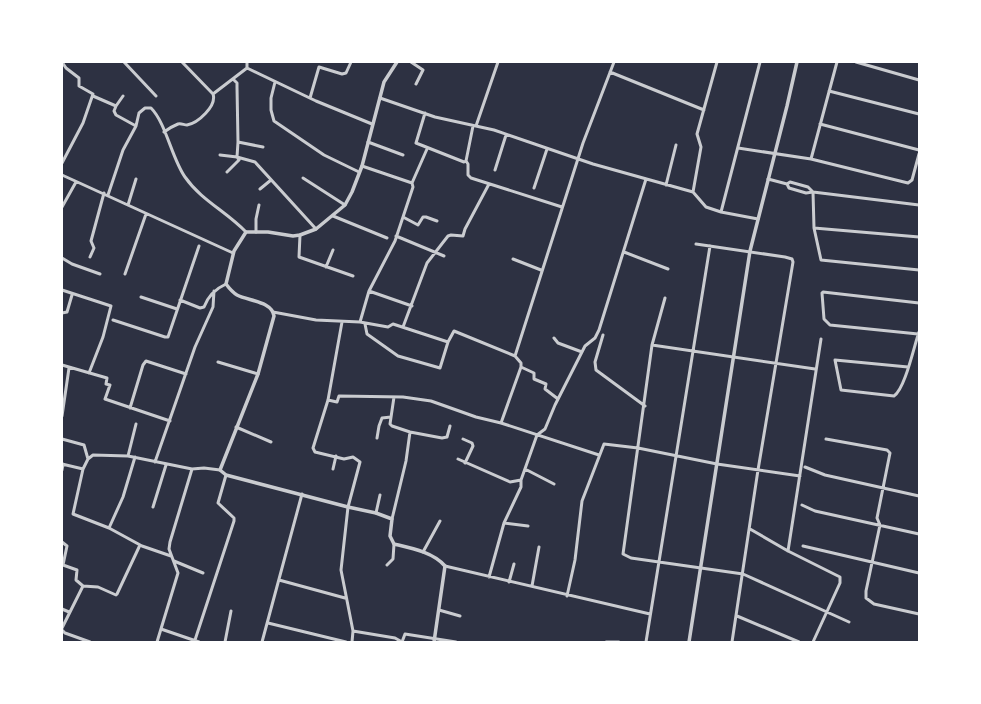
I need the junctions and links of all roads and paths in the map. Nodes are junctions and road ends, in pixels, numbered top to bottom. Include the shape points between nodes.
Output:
1 (62, 62) edge
2 (124, 62) edge
3 (182, 62) edge
4 (247, 62) edge
5 (351, 62) edge
6 (397, 62) edge
7 (411, 62) edge
8 (498, 62) edge
9 (614, 62) edge
10 (717, 62) edge
11 (760, 62) edge
12 (797, 62) edge
13 (837, 62) edge
14 (856, 62) edge
15 (247, 68) junction
16 (610, 72) junction
17 (233, 79) junction
18 (919, 80) edge
19 (275, 82) junction
20 (416, 84) dead end
21 (829, 91) junction
22 (213, 94) junction
23 (93, 96) junction
24 (123, 96) dead end
25 (156, 96) dead end
26 (310, 98) junction
27 (380, 98) junction
28 (116, 106) junction
29 (704, 110) junction
30 (425, 114) junction
31 (919, 114) edge
32 (372, 124) junction
33 (820, 124) junction
34 (136, 126) junction
35 (474, 126) junction
36 (164, 132) junction
37 (506, 135) junction
38 (238, 142) junction
39 (368, 142) junction
40 (676, 145) dead end
41 (263, 147) dead end
42 (738, 148) junction
43 (427, 149) junction
44 (547, 149) junction
45 (919, 150) edge
46 (919, 154) edge
47 (220, 155) dead end
48 (403, 155) dead end
49 (238, 157) junction
50 (774, 157) junction
51 (578, 158) junction
52 (811, 159) junction
53 (466, 161) junction
54 (62, 163) edge
55 (362, 166) junction
56 (495, 170) dead end
57 (227, 172) dead end
58 (359, 172) junction
59 (62, 175) edge
60 (303, 178) dead end
61 (136, 179) dead end
62 (646, 179) junction
63 (768, 179) junction
64 (271, 180) junction
65 (76, 182) junction
66 (412, 183) junction
67 (489, 184) junction
68 (787, 184) junction
69 (666, 185) junction
70 (534, 188) dead end
71 (260, 189) dead end
72 (692, 192) junction
73 (813, 192) junction
74 (104, 193) junction
75 (108, 195) junction
76 (128, 205) junction
77 (259, 205) dead end
78 (345, 205) junction
79 (919, 205) edge
80 (62, 207) edge
81 (562, 207) junction
82 (721, 212) junction
83 (146, 214) junction
84 (333, 216) junction
85 (403, 217) junction
86 (758, 219) junction
87 (437, 221) dead end
88 (814, 228) junction
89 (316, 229) junction
90 (246, 232) junction
91 (256, 232) junction
92 (300, 235) junction
93 (396, 236) junction
94 (919, 237) edge
95 (387, 238) dead end
96 (696, 244) dead end
97 (199, 246) dead end
98 (710, 246) junction
99 (333, 250) dead end
100 (750, 250) junction
101 (624, 252) junction
102 (233, 253) junction
103 (434, 253) junction
104 (444, 256) dead end
105 (90, 257) dead end
106 (62, 258) edge
107 (513, 259) dead end
108 (326, 267) junction
109 (668, 269) dead end
110 (541, 270) junction
111 (919, 270) edge
112 (100, 274) dead end
113 (125, 274) dead end
114 (353, 276) dead end
115 (226, 284) junction
116 (62, 290) edge
117 (214, 291) junction
118 (369, 291) junction
119 (72, 295) junction
120 (141, 297) dead end
121 (665, 298) dead end
122 (180, 300) junction
123 (919, 303) edge
124 (412, 306) junction
125 (177, 309) junction
126 (273, 312) junction
127 (62, 313) edge
128 (113, 320) dead end
129 (342, 322) junction
130 (360, 322) junction
131 (366, 324) junction
132 (404, 327) junction
133 (919, 333) edge
134 (603, 335) dead end
135 (554, 338) dead end
136 (821, 339) dead end
137 (448, 342) junction
138 (652, 345) junction
139 (582, 352) junction
140 (692, 352) junction
141 (515, 356) junction
142 (734, 358) junction
143 (218, 362) dead end
144 (776, 364) junction
145 (62, 365) edge
146 (521, 367) junction
147 (908, 367) junction
148 (69, 368) junction
149 (815, 369) junction
150 (89, 373) junction
151 (186, 374) junction
152 (258, 374) junction
153 (394, 397) junction
154 (558, 399) junction
155 (328, 400) junction
156 (645, 406) junction
157 (130, 408) junction
158 (62, 416) edge
159 (391, 417) junction
160 (170, 421) junction
161 (501, 422) junction
162 (136, 424) dead end
163 (450, 426) dead end
164 (236, 427) junction
165 (410, 432) junction
166 (537, 435) junction
167 (377, 438) dead end
168 (62, 439) edge
169 (463, 439) dead end
170 (826, 439) dead end
171 (271, 442) dead end
172 (638, 448) junction
173 (599, 455) junction
174 (128, 456) junction
175 (336, 456) junction
176 (676, 456) junction
177 (135, 457) junction
178 (88, 459) junction
179 (458, 459) dead end
180 (155, 462) junction
181 (465, 463) junction
182 (63, 464) edge
183 (717, 464) junction
184 (166, 465) junction
185 (805, 466) dead end
186 (83, 469) junction
187 (192, 469) junction
188 (333, 469) dead end
189 (525, 469) junction
190 (62, 470) edge
191 (220, 470) junction
192 (758, 470) junction
193 (226, 475) junction
194 (800, 476) junction
195 (521, 480) junction
196 (554, 484) dead end
197 (883, 487) junction
198 (302, 494) junction
199 (380, 495) dead end
200 (919, 496) edge
201 (802, 505) dead end
202 (153, 507) dead end
203 (348, 507) junction
204 (376, 513) junction
205 (392, 519) junction
206 (440, 521) dead end
207 (504, 523) junction
208 (880, 525) junction
209 (528, 526) dead end
210 (110, 528) junction
211 (750, 529) junction
212 (919, 534) edge
213 (62, 542) edge
214 (394, 544) junction
215 (140, 545) junction
216 (803, 546) dead end
217 (539, 547) dead end
218 (788, 551) junction
219 (423, 552) junction
220 (171, 556) junction
221 (174, 561) junction
222 (658, 561) junction
223 (872, 562) junction
224 (514, 564) dead end
225 (387, 565) dead end
226 (445, 566) junction
227 (701, 567) junction
228 (203, 573) dead end
229 (919, 573) edge
230 (743, 574) junction
231 (488, 577) junction
232 (279, 580) junction
233 (509, 582) junction
234 (83, 586) junction
235 (532, 586) junction
236 (567, 596) junction
237 (345, 598) junction
238 (62, 609) edge
239 (439, 610) junction
240 (231, 611) dead end
241 (69, 612) junction
242 (828, 612) junction
243 (650, 614) junction
244 (919, 614) edge
245 (460, 616) dead end
246 (737, 616) junction
247 (268, 622) junction
248 (849, 622) dead end
249 (161, 629) junction
250 (62, 630) edge
251 (353, 631) junction
252 (435, 640) edge
253 (197, 641) edge
254 (90, 642) edge
255 (157, 642) edge
256 (225, 642) edge
257 (262, 642) edge
258 (346, 642) edge
259 (352, 642) edge
260 (402, 642) edge
261 (456, 642) edge
262 (606, 642) edge
263 (619, 642) edge
264 (646, 642) edge
265 (689, 642) edge
266 (732, 642) edge
267 (799, 642) edge
268 (813, 642) edge

1 - 23 street via 79,78 79,86
2 - 25 street
3 - 22 street
4 - 15 street
5 - 26 street via 347,71 342,74 319,67
6 - 27 street via 384,82
7 - 20 street via 423,70
8 - 35 street
9 - 16 street
10 - 29 street
11 - 42 street
12 - 50 street
13 - 21 street
14 - 18 street
15 - 17 street
15 - 19 street
16 - 29 street
16 - 51 street
17 - 22 street
17 - 38 street via 237,83
19 - 26 street
19 - 58 street via 271,98 274,121 324,155
21 - 31 street
21 - 33 street
22 - 36 street via 213,102 206,113 187,125 179,123
23 - 28 street
23 - 54 street via 83,123
24 - 28 street
26 - 32 street
27 - 30 street
27 - 32 street
28 - 34 street via 116,115
29 - 72 street via 697,134 701,147
30 - 35 street
30 - 43 street via 416,141 418,145
32 - 39 street
33 - 45 street
33 - 52 street
34 - 36 street via 141,110 151,108
34 - 75 street via 123,150
35 - 37 street
35 - 53 street
36 - 90 street via 184,176 213,206
37 - 44 street
37 - 56 street
38 - 41 street
38 - 49 street
39 - 48 street
39 - 55 street
40 - 69 street
42 - 50 street
42 - 82 street
43 - 53 street
43 - 66 street
44 - 51 street
44 - 70 street
46 - 52 street via 912,180 908,183
47 - 49 street
49 - 57 street via 239,160
49 - 64 street via 255,162
50 - 52 street
50 - 63 street
51 - 62 street
51 - 81 street
53 - 67 street via 469,177
55 - 58 street
55 - 66 street
58 - 78 street
59 - 65 street
60 - 78 street
61 - 76 street
62 - 69 street
62 - 101 street
63 - 68 street
63 - 86 street
64 - 71 street
64 - 89 street
65 - 74 street
65 - 80 street
66 - 85 street via 413,189
67 - 81 street
67 - 103 street via 463,236 448,236
68 - 73 street via 789,188 806,193
68 - 73 street via 790,182 808,187
69 - 72 street
72 - 82 street via 702,205
73 - 79 street
73 - 88 street
74 - 75 street
74 - 105 street via 91,240 94,248
75 - 76 street
76 - 83 street
77 - 91 street
78 - 84 street
81 - 110 street
82 - 86 street
83 - 102 street
83 - 113 street
84 - 89 street
84 - 95 street
85 - 87 street via 418,226 422,217
85 - 93 street
86 - 100 street
88 - 94 street
88 - 111 street via 821,260
89 - 92 street
90 - 91 street
90 - 102 street
91 - 92 street
92 - 108 street via 299,257
93 - 103 street
93 - 118 street
96 - 98 street
97 - 122 street
98 - 100 street
98 - 140 street
99 - 108 street
100 - 142 street
100 - 144 street via 792,259
101 - 109 street
101 - 139 street via 599,330
102 - 115 street
103 - 104 street
103 - 124 street via 425,267
106 - 112 street
107 - 110 street
108 - 114 street
110 - 141 street
115 - 117 street
115 - 126 street via 237,295 267,306
116 - 119 street
117 - 122 street via 204,307 200,308
117 - 151 street via 213,307
118 - 124 street
118 - 130 street
119 - 127 street via 67,312
119 - 150 street via 111,306
120 - 125 street
121 - 138 street
122 - 125 street
123 - 133 street via 822,293 824,319 830,325
124 - 132 street
125 - 128 street via 170,334 165,337
126 - 129 street
126 - 152 street via 274,321
129 - 130 street
129 - 155 street
130 - 131 street
131 - 132 street via 388,327 393,324
131 - 137 street via 367,334 398,356 440,368
132 - 137 street
133 - 147 street
134 - 156 street via 594,362 596,370
135 - 139 street via 558,343
136 - 149 street
137 - 141 street via 454,331
138 - 140 street
138 - 156 street
139 - 154 street
140 - 142 street
140 - 176 street
141 - 146 street
142 - 144 street
142 - 183 street
143 - 152 street
144 - 149 street
144 - 192 street
145 - 148 street
146 - 154 street via 534,373 534,379 546,384 545,389
146 - 161 street
147 - 147 street via 846,361 835,360 842,390 889,396 894,396 900,391
148 - 150 street
148 - 158 street
149 - 194 street
150 - 157 street via 107,378 106,384 110,385 105,399
151 - 157 street via 146,361
151 - 160 street
152 - 164 street
153 - 155 street via 339,396 337,402
153 - 159 street
153 - 161 street via 431,401 476,417
154 - 166 street via 545,429
155 - 175 street via 313,448 315,452
156 - 172 street
157 - 160 street
159 - 165 street via 392,426
159 - 167 street via 382,418
160 - 180 street
161 - 166 street
162 - 174 street
163 - 165 street via 445,438
164 - 171 street
164 - 191 street
165 - 205 street
166 - 173 street
166 - 189 street
168 - 178 street via 84,445
169 - 181 street via 473,446
170 - 197 street via 887,450 890,453
172 - 173 street via 606,444
172 - 176 street
172 - 222 street via 623,554 631,558
173 - 236 street via 582,501 575,560
174 - 177 street
174 - 178 street via 94,455
175 - 188 street
175 - 203 street via 344,459 353,457 361,464
176 - 183 street
176 - 222 street
177 - 180 street
177 - 210 street
178 - 186 street
179 - 181 street
180 - 184 street
181 - 195 street via 510,482
182 - 186 street
182 - 190 street
183 - 192 street
183 - 227 street
184 - 187 street
184 - 202 street
185 - 197 street via 825,475
186 - 210 street via 73,512
187 - 191 street
187 - 220 street via 170,542
189 - 195 street
189 - 196 street
191 - 193 street
192 - 194 street
192 - 211 street
193 - 198 street
193 - 253 street via 218,503 234,521
194 - 218 street
195 - 207 street via 521,487
197 - 200 street
197 - 208 street via 877,518
198 - 203 street
198 - 232 street
199 - 204 street
201 - 208 street via 814,511
203 - 204 street
203 - 237 street via 341,570
204 - 205 street
205 - 214 street via 390,536
206 - 219 street
207 - 209 street
207 - 231 street
208 - 212 street
208 - 223 street
210 - 215 street
211 - 218 street
211 - 230 street
213 - 234 street via 67,546 63,565 77,570 76,580
214 - 219 street
214 - 225 street via 393,559
215 - 220 street
215 - 234 street via 116,595 98,587
216 - 223 street
217 - 235 street
218 - 242 street via 840,577
219 - 226 street via 441,561
220 - 221 street
221 - 228 street
221 - 249 street via 178,573
222 - 227 street
222 - 243 street
223 - 229 street
223 - 244 street via 866,590 868,601
224 - 233 street
226 - 231 street
226 - 239 street
227 - 230 street
227 - 265 street
230 - 242 street
230 - 246 street
231 - 233 street
232 - 237 street
232 - 247 street
233 - 235 street
234 - 241 street
235 - 236 street
236 - 243 street
237 - 251 street
238 - 241 street
239 - 245 street
239 - 252 street
240 - 256 street
241 - 250 street
242 - 248 street
242 - 268 street
243 - 264 street
246 - 266 street
246 - 267 street
247 - 257 street
247 - 258 street
249 - 253 street
249 - 255 street
250 - 254 street
251 - 259 street
251 - 260 street via 395,638
252 - 260 street via 405,634
252 - 261 street
262 - 263 street

